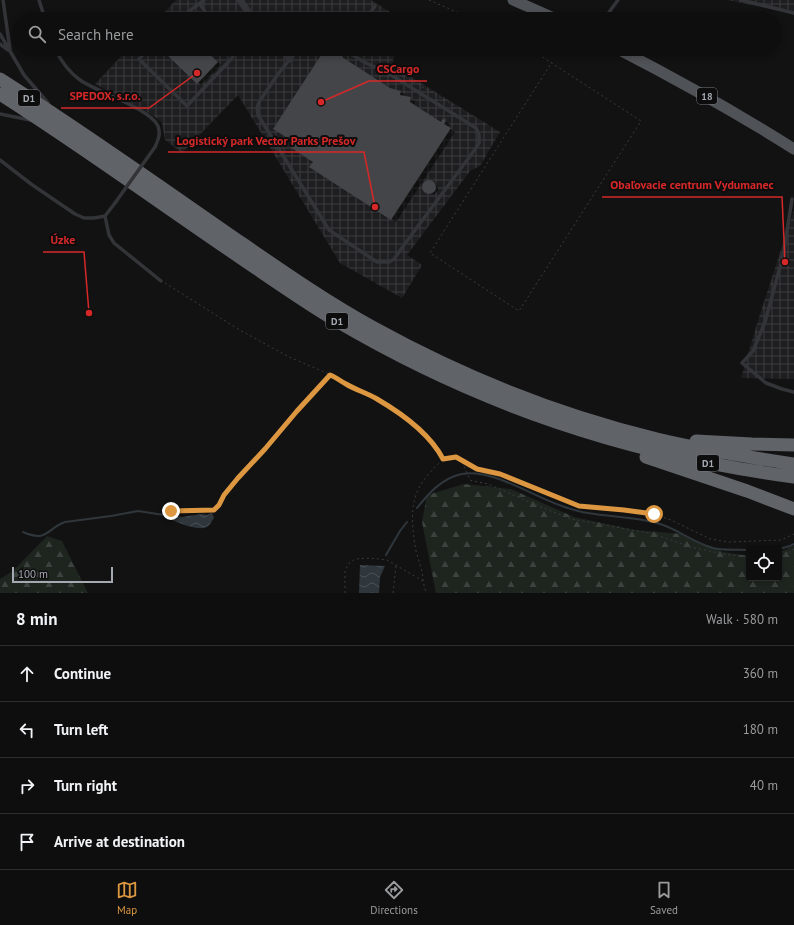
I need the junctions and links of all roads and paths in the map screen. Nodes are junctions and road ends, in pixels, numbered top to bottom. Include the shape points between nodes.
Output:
1 (3, 0) edge
2 (39, 0) edge
3 (204, 0) edge
4 (240, 0) edge
5 (429, 0) edge
6 (513, 0) edge
7 (618, 0) edge
8 (741, 0) edge
9 (200, 4) junction
10 (375, 6) dead end
11 (43, 12) edge
12 (189, 12) edge
13 (205, 12) edge
14 (248, 12) edge
15 (371, 12) edge
16 (456, 12) edge
17 (540, 12) edge
18 (609, 12) edge
19 (794, 13) edge
20 (0, 34) edge
21 (0, 44) edge
22 (11, 52) junction
23 (13, 56) edge
24 (58, 56) edge
25 (142, 56) edge
26 (233, 56) edge
27 (355, 56) edge
28 (542, 56) edge
29 (632, 56) edge
30 (290, 58) edge
31 (552, 62) junction
32 (0, 79) edge
33 (0, 94) edge
34 (0, 114) edge
35 (54, 121) junction
36 (794, 149) edge
37 (0, 160) edge
38 (792, 200) dead end
39 (105, 216) junction
40 (161, 281) joint
41 (330, 375) junction
42 (794, 392) edge
43 (659, 440) junction
44 (622, 443) junction
45 (794, 445) edge
46 (794, 455) edge
47 (743, 456) junction
48 (443, 459) junction
49 (462, 461) junction
50 (794, 464) edge
51 (794, 476) edge
52 (794, 509) edge
53 (171, 511) dead end
54 (794, 534) edge
55 (794, 549) edge
56 (782, 555) edge
57 (746, 556) edge
58 (396, 565) junction
59 (423, 582) junction
60 (345, 593) edge
61 (393, 593) edge
62 (426, 593) edge

1 - 22 lane
2 - 11 lane
3 - 9 lane
4 - 14 street
5 - 16 path
6 - 17 main road
7 - 18 lane
8 - 19 lane
9 - 12 lane
9 - 13 lane
10 - 15 lane
20 - 22 lane
21 - 22 lane
23 - 35 lane
24 - 39 lane, bridge via 68,70 79,79 153,118 160,131 155,147
25 - 26 lane via 139,59 187,106
27 - 30 lane via 450,111 476,128 479,135 476,148 394,259 389,262 376,262 329,230 258,115 259,102
28 - 31 path
29 - 36 main road, 18 via 686,84
31 - 31 path via 641,121 519,312 430,253
32 - 35 highway, D1
33 - 35 highway, D1
34 - 35 lane
35 - 43 highway, D1 via 309,289 407,346 509,393 578,417
35 - 44 highway, D1 via 285,288 404,359 515,408
37 - 39 lane via 75,214 84,218
38 - 42 lane via 783,256 765,322 753,351 742,363 766,383
39 - 40 lane via 114,243
40 - 41 path via 238,329 289,357
41 - 48 path via 377,399 424,432
41 - 53 path via 238,478 214,510
43 - 45 highway
43 - 47 highway, D1
44 - 51 highway, D1 via 712,464
44 - 52 highway via 638,454
46 - 47 highway
47 - 50 highway, D1
48 - 49 path via 456,457
48 - 59 path via 423,480 415,496 411,519 417,555 423,571
49 - 54 path via 477,469 500,474 579,506 654,514 710,539 729,542 781,540
49 - 57 path via 470,480 488,484 571,519 654,534 690,547
55 - 56 path
58 - 59 path
58 - 60 path via 387,560 355,559 348,564 345,572
58 - 61 path
59 - 62 path

